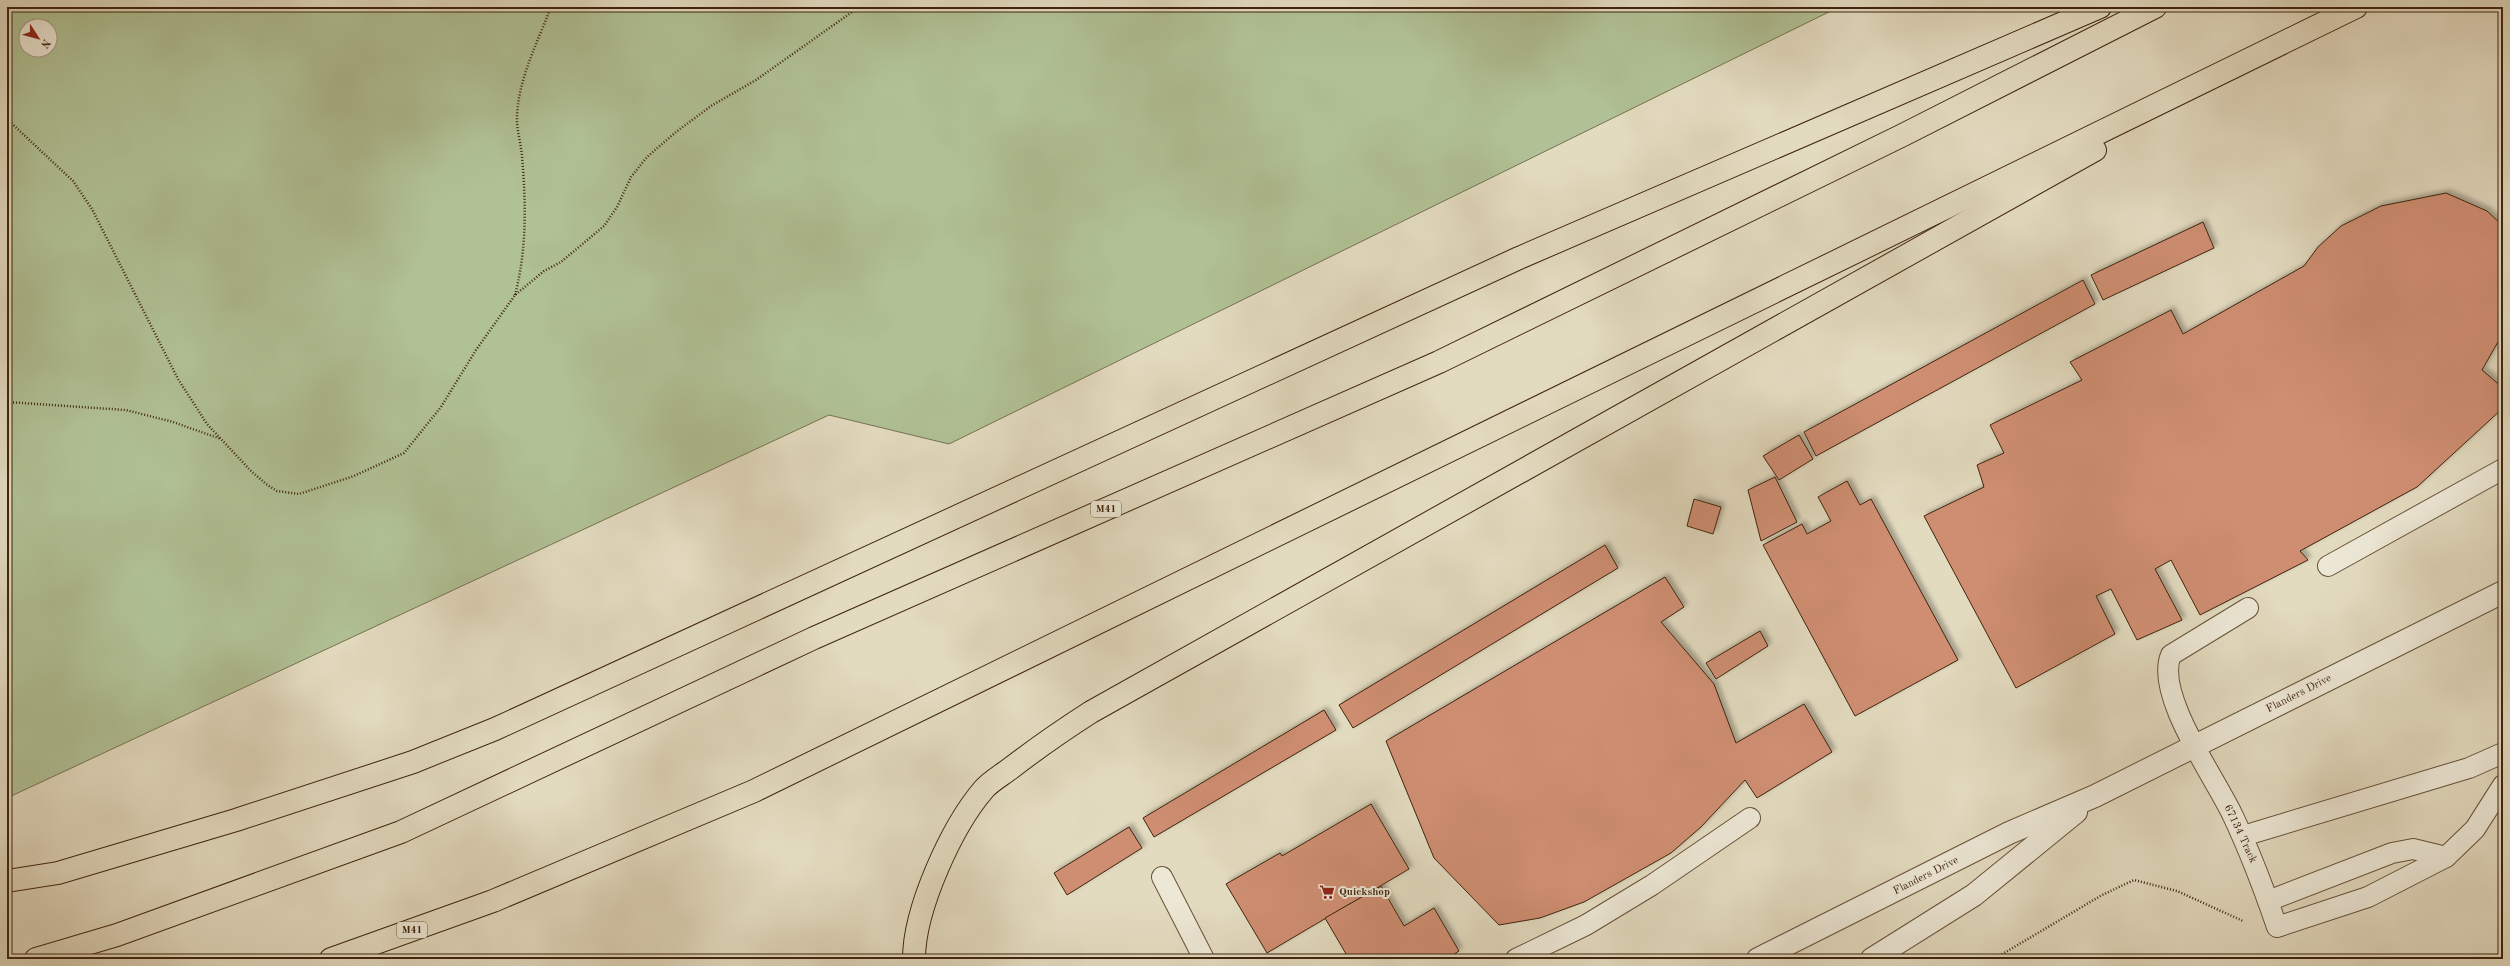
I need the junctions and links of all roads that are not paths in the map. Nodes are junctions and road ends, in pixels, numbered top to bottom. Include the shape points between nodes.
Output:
1 (2100, 7) edge
2 (2155, 7) edge
3 (2356, 7) edge
4 (2301, 34) junction
5 (2503, 469) edge
6 (2328, 566) dead end
7 (2503, 592) edge
8 (2248, 608) dead end
9 (2196, 746) junction
10 (2503, 753) edge
11 (2503, 785) edge
12 (2095, 796) junction
13 (1750, 818) dead end
14 (2242, 836) junction
15 (2446, 857) junction
16 (1162, 877) dead end
17 (7, 881) edge
18 (2268, 901) junction
19 (36, 959) edge
20 (332, 959) edge
21 (914, 959) edge
22 (1204, 959) edge
23 (1516, 959) edge
24 (1758, 959) edge
25 (1872, 959) edge

1 - 17 highway via 1519,258 495,729 413,762 236,820 58,873
2 - 19 highway, M41 via 1903,135 1439,362 814,638 401,832 117,935
3 - 4 highway, M41
4 - 20 highway, M41 via 754,791 493,900
4 - 21 highway via 1604,427 1091,712 1042,744 985,788 954,835 933,880 919,924
5 - 6 lane
7 - 9 street, Flanders Drive
8 - 9 lane, 67134 Track via 2181,647 2171,655 2168,662 2175,705
9 - 12 street, Flanders Drive
9 - 14 lane, 67134 Track
10 - 14 lane via 2469,768
11 - 15 lane via 2475,829
12 - 24 street, Flanders Drive via 2009,833
12 - 25 street, Flanders Drive via 1974,895
13 - 23 lane via 1646,889 1586,925
14 - 18 lane, 67134 Track
15 - 18 lane via 2413,850 2392,853
15 - 18 lane, 67134 Track via 2368,897 2277,927
16 - 22 lane

